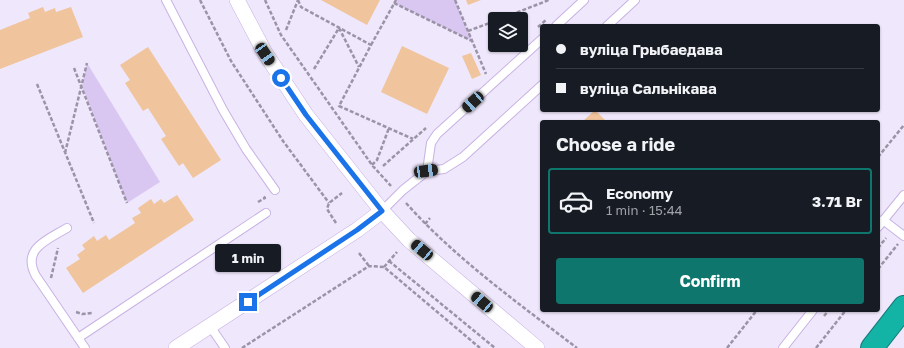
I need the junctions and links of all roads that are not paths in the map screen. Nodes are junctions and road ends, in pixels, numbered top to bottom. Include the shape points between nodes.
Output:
1 (166, 0) edge
2 (238, 0) edge
3 (584, 0) edge
4 (635, 0) edge
5 (558, 24) edge
6 (609, 24) edge
7 (540, 41) edge
8 (540, 87) edge
9 (426, 171) junction
10 (275, 190) dead end
11 (904, 195) edge
12 (382, 211) junction
13 (266, 213) dead end
14 (884, 220) junction
15 (880, 225) edge
16 (67, 228) dead end
17 (904, 236) edge
18 (904, 307) edge
19 (811, 312) edge
20 (210, 326) junction
21 (78, 338) junction
22 (85, 348) edge
23 (176, 348) edge
24 (224, 348) edge
25 (538, 348) edge
26 (783, 348) edge
27 (872, 348) edge

1 - 10 lane via 223,110
2 - 12 street via 265,54 306,115
3 - 5 lane
4 - 6 lane
7 - 9 lane via 438,134 431,143
8 - 9 lane via 463,157 444,169
9 - 12 lane
11 - 14 lane
12 - 20 street
12 - 25 street via 410,240
13 - 21 lane
14 - 15 lane
14 - 17 lane
16 - 21 lane via 37,247 32,262 36,276
18 - 27 highway
19 - 26 lane
20 - 23 street
20 - 24 lane
21 - 22 lane

